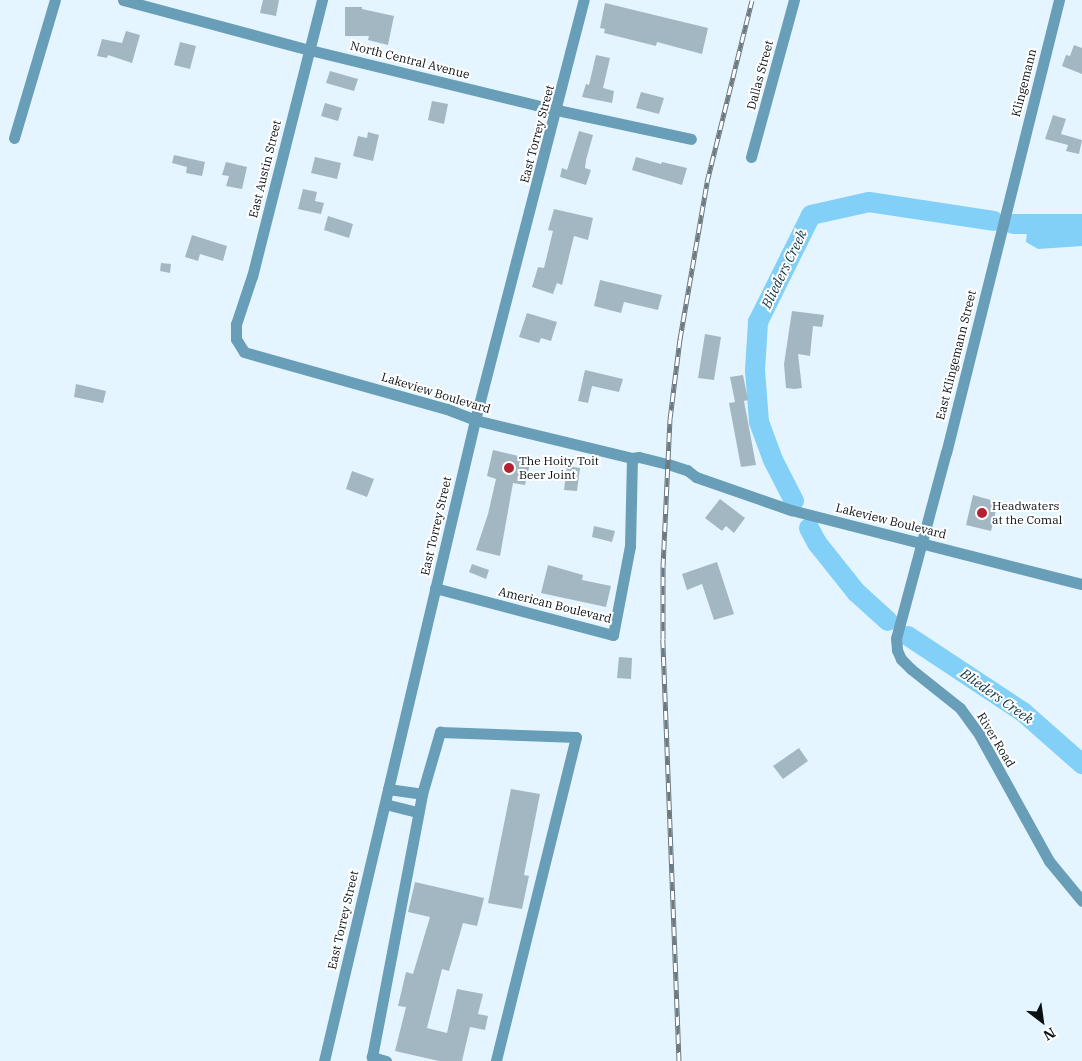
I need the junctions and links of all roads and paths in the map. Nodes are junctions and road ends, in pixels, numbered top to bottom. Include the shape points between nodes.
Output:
1 (55, 0) edge
2 (123, 0) edge
3 (322, 0) edge
4 (584, 0) edge
5 (794, 0) edge
6 (1059, 0) edge
7 (310, 50) junction
8 (557, 110) junction
9 (14, 138) dead end
10 (691, 139) dead end
11 (751, 157) dead end
12 (1016, 172) joint
13 (238, 344) joint
14 (475, 420) junction
15 (632, 458) junction
16 (922, 544) junction
17 (1082, 584) edge
18 (435, 588) junction
19 (388, 789) junction
20 (422, 794) junction
21 (385, 804) junction
22 (418, 812) junction
23 (1082, 901) edge
24 (324, 1061) edge
25 (386, 1061) edge
26 (496, 1061) edge

1 - 9 street
2 - 7 street, North Central Avenue
3 - 7 street, East Austin Street
4 - 8 street, East Torrey Street
5 - 11 street, Dallas Street
6 - 12 street, Klingemann
7 - 8 street, North Central Avenue
7 - 13 street, East Austin Street via 252,276 236,324
8 - 10 street, North Central Avenue
8 - 14 street, East Torrey Street
12 - 16 street, East Klingemann Street
13 - 14 street, Lakeview Boulevard via 244,352 447,409
14 - 15 street, Lakeview Boulevard
14 - 18 street, East Torrey Street
15 - 16 street, Lakeview Boulevard via 668,464 782,507
15 - 18 street, American Boulevard via 630,546 613,634
16 - 17 street, Lakeview Boulevard
16 - 23 street, River Road via 896,638 897,650 911,670 960,708 980,736 1049,861
18 - 19 street, East Torrey Street
19 - 20 street
19 - 21 street, East Torrey Street
20 - 22 street
20 - 26 street via 440,732 576,737
21 - 22 street
21 - 24 street, East Torrey Street
22 - 25 street via 372,1057

